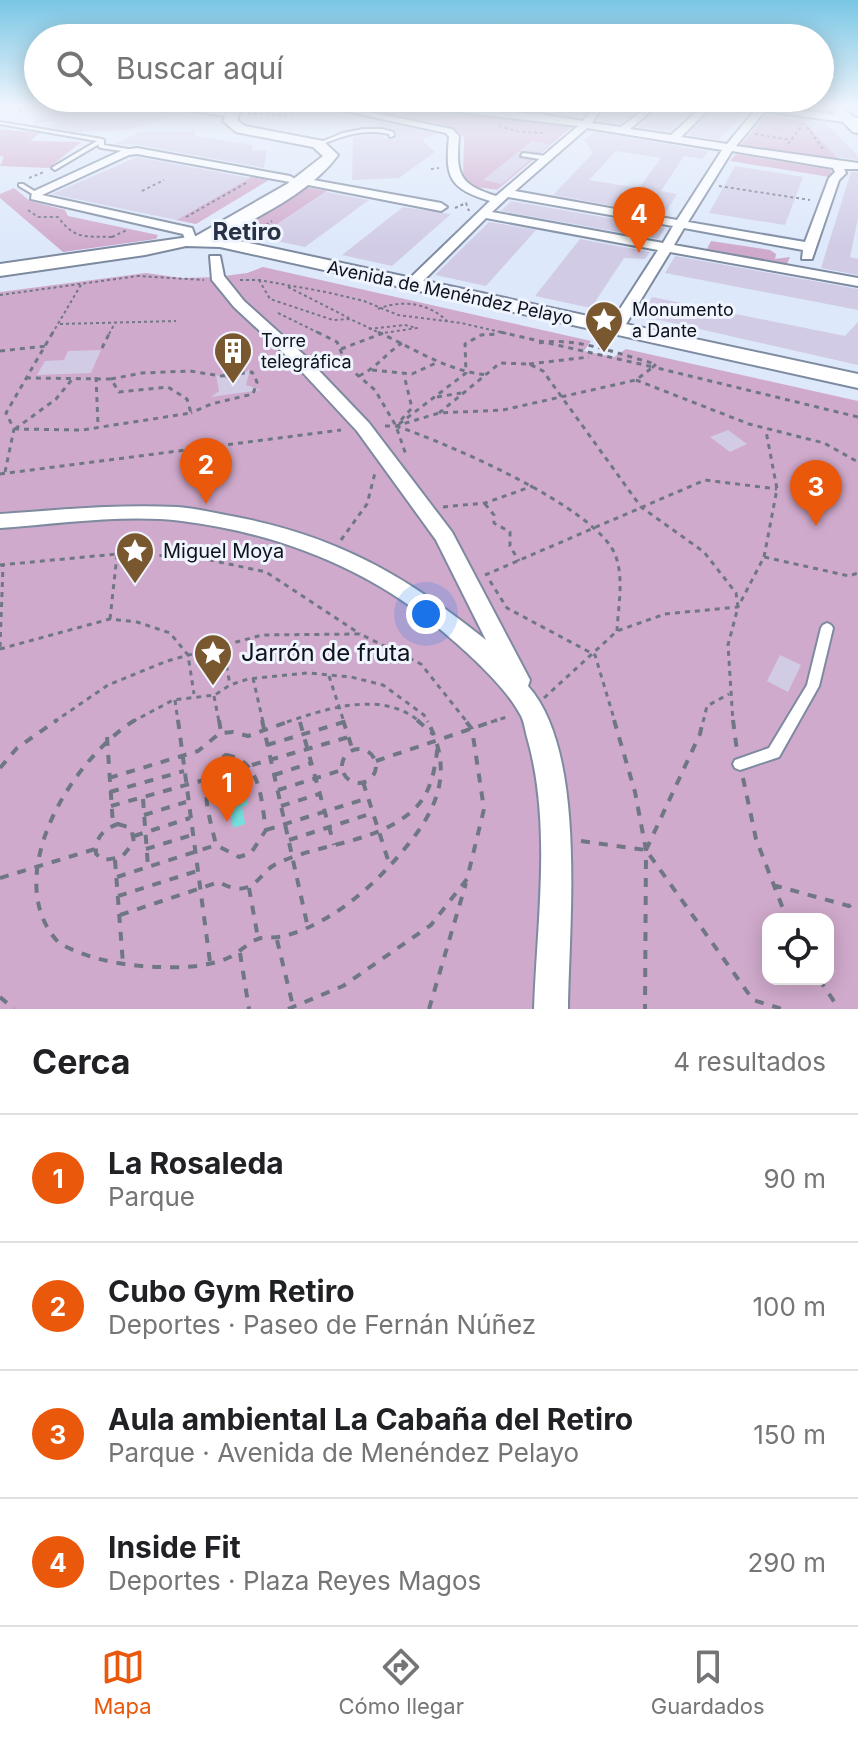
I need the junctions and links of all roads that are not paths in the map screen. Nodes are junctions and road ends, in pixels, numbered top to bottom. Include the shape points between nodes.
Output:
1 (80, 153) edge
2 (130, 153) edge
3 (138, 153) edge
4 (314, 153) edge
5 (329, 153) edge
6 (452, 153) edge
7 (552, 153) edge
8 (726, 153) edge
9 (752, 153) edge
10 (523, 155) dead end
11 (546, 158) junction
12 (858, 166) edge
13 (55, 168) road end
14 (836, 172) junction
15 (858, 178) edge
16 (296, 180) junction
17 (21, 185) road end
18 (36, 194) junction
19 (502, 196) junction
20 (441, 207) road end
21 (477, 215) junction
22 (679, 224) junction
23 (190, 246) junction
24 (664, 247) junction
25 (810, 247) junction
26 (215, 259) dead end
27 (0, 270) edge
28 (802, 272) junction
29 (0, 278) edge
30 (858, 282) edge
31 (411, 285) junction
32 (618, 338) junction
33 (858, 381) edge
34 (0, 521) edge
35 (827, 628) dead end
36 (532, 709) junction
37 (740, 764) road end
38 (551, 1009) edge

1 - 13 lane
2 - 18 street
3 - 16 street
4 - 16 main road via 316,161
5 - 16 main road via 330,158
6 - 19 street via 454,178 467,188
7 - 11 street
8 - 22 street
9 - 14 street
10 - 11 lane
11 - 19 street
12 - 14 street
14 - 15 street
14 - 25 street
16 - 20 street
16 - 23 main road via 228,228
17 - 18 lane
18 - 23 street via 37,199 188,231
19 - 21 street
19 - 22 street
21 - 24 street
21 - 31 street
22 - 24 street
22 - 25 street
23 - 27 main road, Avenida de Menéndez Pelayo
23 - 29 main road, Avenida de Menéndez Pelayo
23 - 31 main road, Avenida de Menéndez Pelayo via 277,256
24 - 28 street
24 - 32 street
25 - 28 street
26 - 36 street via 219,280 368,434 445,537
28 - 30 street
31 - 32 main road, Avenida de Menéndez Pelayo
32 - 33 main road, Avenida de Menéndez Pelayo
34 - 36 street via 180,514 274,531 367,568 423,602 481,650
35 - 37 lane via 813,686 774,753
36 - 38 street via 549,765 555,837

